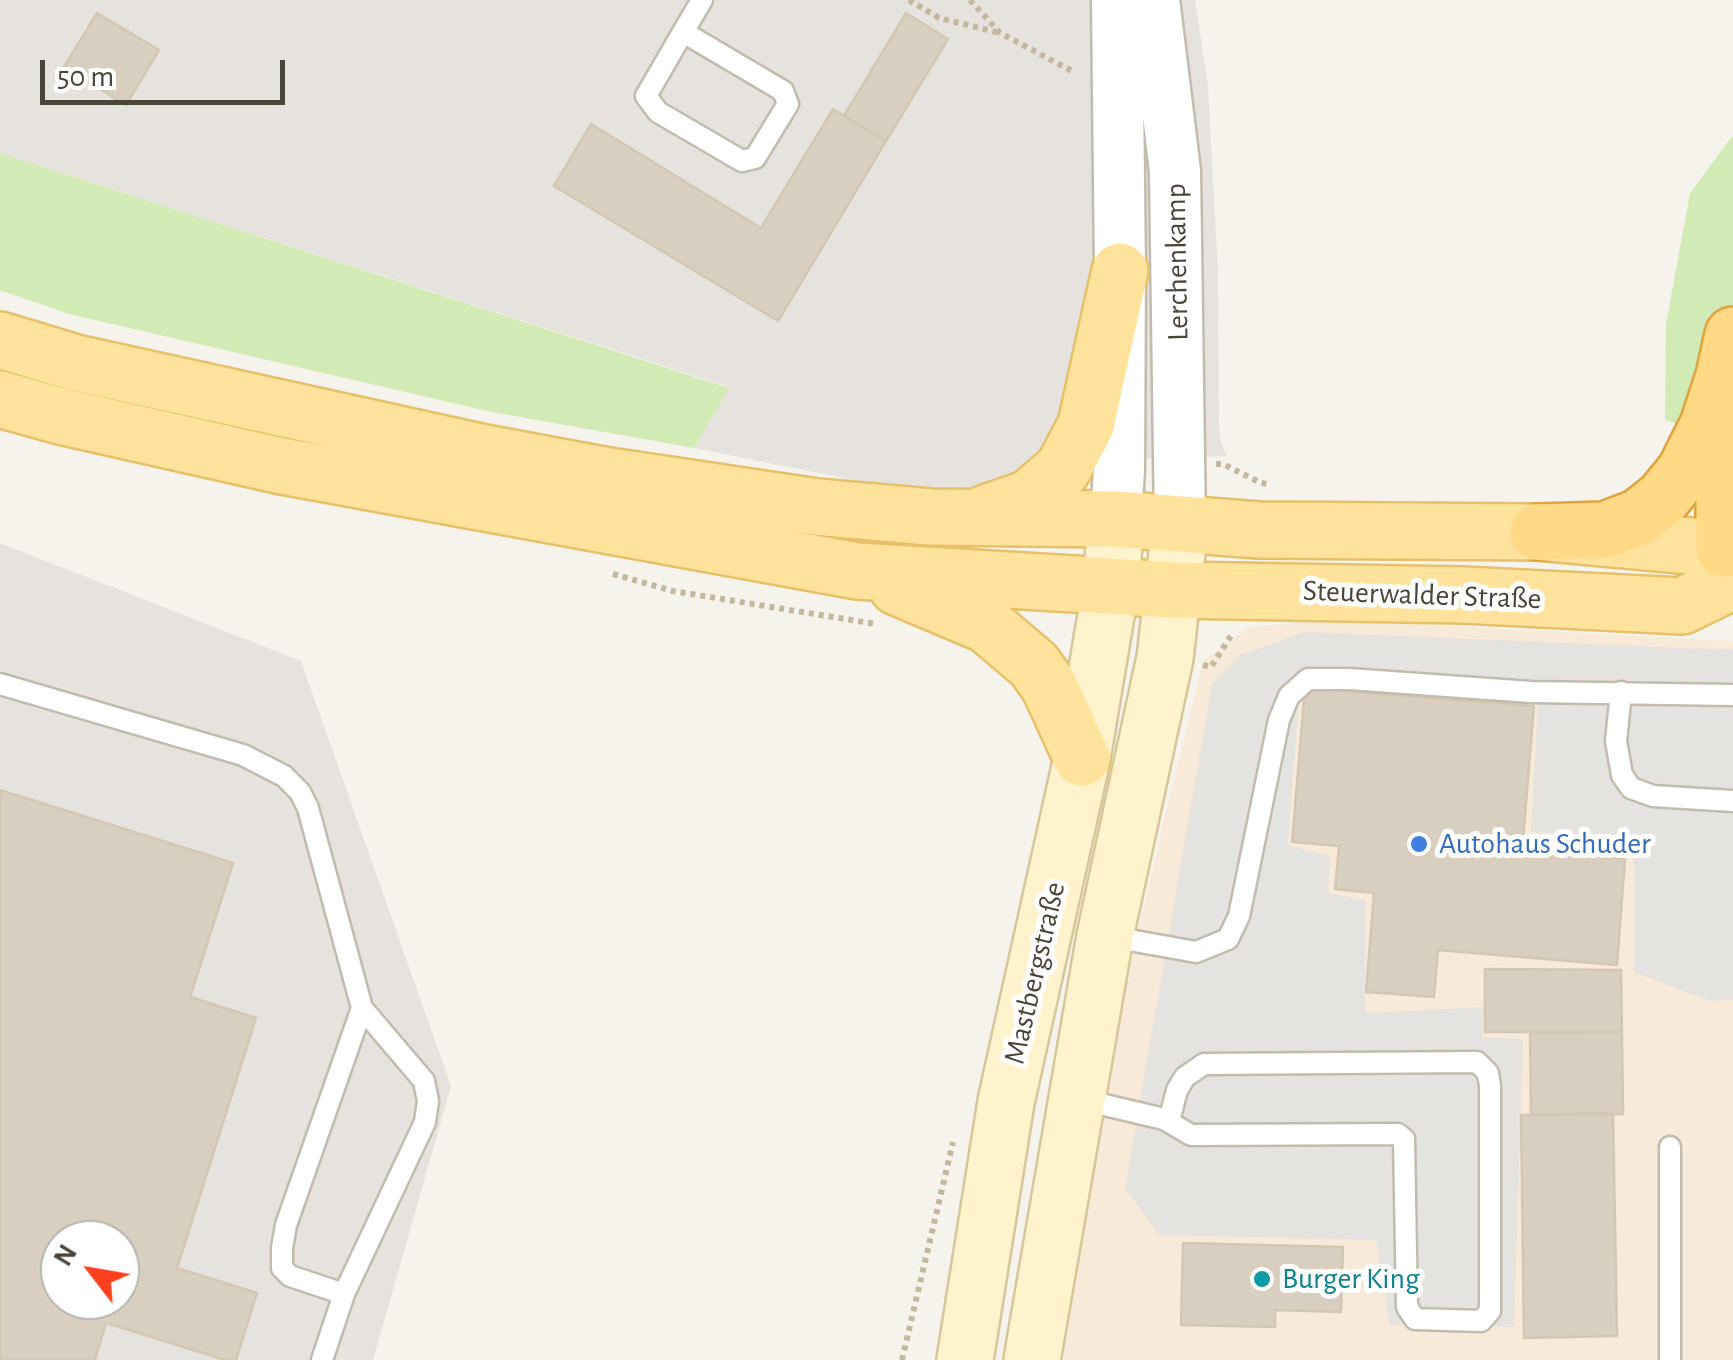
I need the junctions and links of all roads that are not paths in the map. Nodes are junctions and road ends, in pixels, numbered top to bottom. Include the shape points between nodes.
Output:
1 (702, 0) edge
2 (1117, 0) edge
3 (1154, 0) edge
4 (683, 32) junction
5 (1120, 272) junction
6 (0, 340) edge
7 (1729, 356) edge
8 (0, 399) edge
9 (974, 518) junction
10 (1116, 519) junction
11 (1180, 526) junction
12 (1538, 532) junction
13 (1731, 562) edge
14 (858, 571) junction
15 (1111, 586) junction
16 (1174, 590) junction
17 (1707, 606) edge
18 (0, 684) edge
19 (1620, 692) junction
20 (1733, 695) edge
21 (1082, 758) junction
22 (1733, 801) edge
23 (1105, 936) junction
24 (362, 1008) junction
25 (1077, 1099) junction
26 (1169, 1122) junction
27 (1670, 1148) dead end
28 (344, 1294) junction
29 (322, 1360) edge
30 (965, 1360) edge
31 (1032, 1360) edge
32 (1670, 1360) edge

1 - 4 lane
2 - 5 street, Lerchenkamp
3 - 11 street, Lerchenkamp via 1175,171
4 - 4 lane via 646,96 658,112 742,161 755,158 788,104 782,91
5 - 9 main road via 1086,425 1063,469 1029,498
5 - 10 street, Lerchenkamp
6 - 9 main road, Steuerwalder Straße via 76,363 608,476 818,507
7 - 12 highway via 1708,425 1663,498 1605,530
7 - 13 highway
8 - 14 main road via 282,466
9 - 10 main road, Steuerwalder Straße
10 - 11 main road, Steuerwalder Straße
10 - 15 main road, Mastbergstraße
11 - 12 main road, Steuerwalder Straße
11 - 16 main road, Mastbergstraße
12 - 13 main road, Steuerwalder Straße
13 - 17 main road
14 - 15 main road, Steuerwalder Straße
14 - 21 main road via 987,625 1034,665
15 - 16 main road, Steuerwalder Straße
15 - 21 main road, Mastbergstraße
16 - 17 main road, Steuerwalder Straße
16 - 23 main road, Mastbergstraße
18 - 24 lane via 243,754 284,776 308,808
19 - 20 lane
19 - 22 lane via 1616,741 1631,788 1683,800
19 - 23 lane via 1308,679 1288,696 1279,720 1239,916 1228,940 1196,952
21 - 30 main road, Mastbergstraße via 1006,1102
23 - 25 main road, Mastbergstraße
24 - 28 lane via 424,1081 428,1101 425,1122
24 - 28 lane via 282,1248 282,1268 290,1276
25 - 26 lane
25 - 31 main road, Mastbergstraße
26 - 26 lane via 1191,1135 1398,1134 1404,1139 1408,1307 1414,1318 1481,1321 1490,1311 1490,1086 1477,1062 1204,1064 1177,1090
27 - 32 lane
28 - 29 lane

